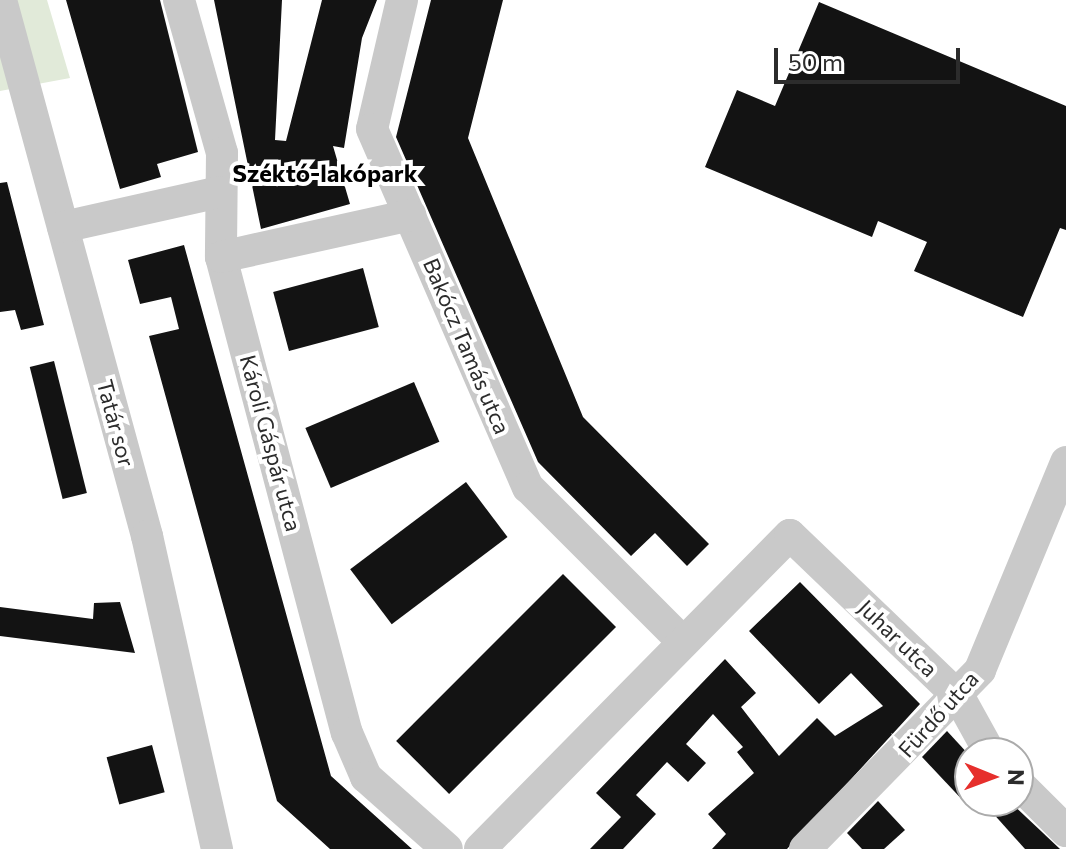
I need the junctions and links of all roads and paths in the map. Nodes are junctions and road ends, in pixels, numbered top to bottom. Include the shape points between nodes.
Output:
1 (1, 0) edge
2 (179, 0) edge
3 (402, 0) edge
4 (219, 192) junction
5 (410, 215) junction
6 (63, 227) junction
7 (221, 257) junction
8 (1066, 462) edge
9 (681, 640) junction
10 (959, 697) junction
11 (981, 737) edge
12 (1034, 799) edge
13 (1066, 831) edge
14 (217, 849) edge
15 (447, 849) edge
16 (480, 849) edge
17 (805, 849) edge

1 - 6 street, Tatár sor
2 - 4 street, Károli Gáspár utca via 222,153
3 - 5 street, Bakócz Tamás utca via 372,129
4 - 6 street
4 - 7 street, Károli Gáspár utca
5 - 7 street
5 - 9 street, Bakócz Tamás utca via 528,487
6 - 14 street, Tatár sor via 147,536
7 - 15 street, Károli Gáspár utca via 347,733 366,777
8 - 10 street, Fürdő utca via 980,670
9 - 10 street, Juhar utca via 790,535
9 - 16 street
10 - 11 street, Juhar utca
10 - 17 street, Fürdő utca
12 - 13 street

